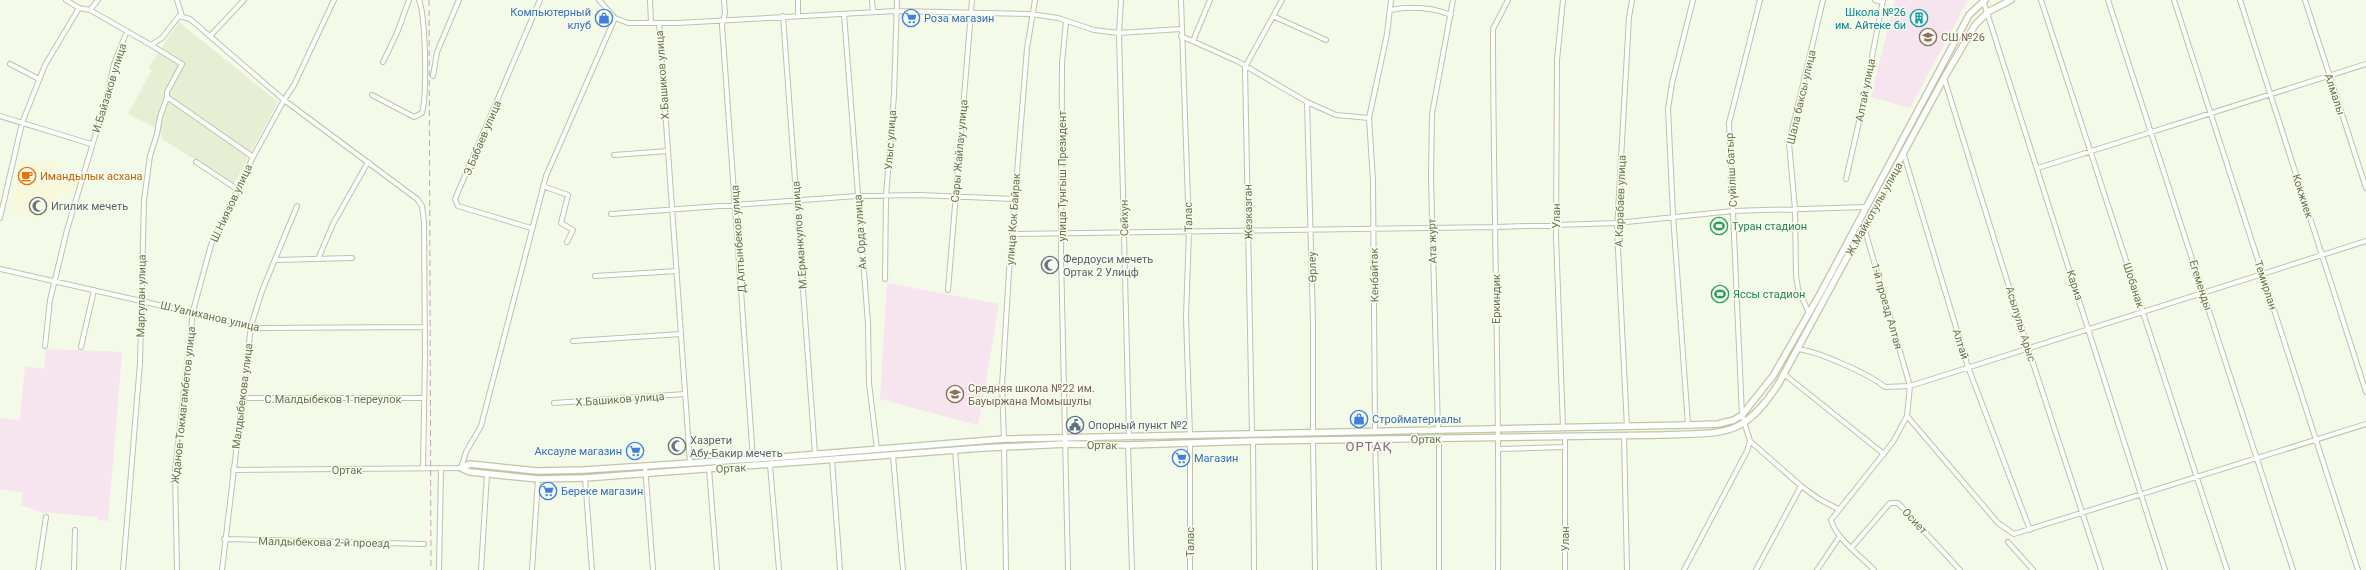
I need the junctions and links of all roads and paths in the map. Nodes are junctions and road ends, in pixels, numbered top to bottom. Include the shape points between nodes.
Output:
1 (66, 0) edge
2 (98, 0) edge
3 (177, 0) edge
4 (244, 0) edge
5 (334, 0) edge
6 (409, 0) edge
7 (419, 0) edge
8 (459, 0) edge
9 (540, 0) edge
10 (599, 0) edge
11 (650, 0) edge
12 (724, 0) edge
13 (798, 0) edge
14 (872, 0) edge
15 (897, 0) edge
16 (972, 0) edge
17 (1035, 0) edge
18 (1121, 0) edge
19 (1181, 0) edge
20 (1210, 0) edge
21 (1282, 0) edge
22 (1391, 0) edge
23 (1453, 0) edge
24 (1508, 0) edge
25 (1562, 0) edge
26 (1632, 0) edge
27 (1693, 0) edge
28 (1760, 0) edge
29 (1823, 0) edge
30 (1875, 0) edge
31 (1984, 0) edge
32 (2011, 0) edge
33 (2041, 0) edge
34 (2108, 0) edge
35 (2174, 0) edge
36 (2240, 0) edge
37 (2305, 0) edge
38 (1883, 1) edge
39 (79, 8) junction
40 (90, 10) junction
41 (1390, 10) junction
42 (896, 11) junction
43 (873, 12) junction
44 (971, 12) junction
45 (1988, 12) junction
46 (844, 14) junction
47 (1031, 14) junction
48 (798, 15) junction
49 (1451, 15) junction
50 (182, 16) junction
51 (783, 16) junction
52 (1275, 17) junction
53 (615, 18) junction
54 (723, 20) junction
55 (1066, 21) junction
56 (651, 23) junction
57 (659, 23) junction
58 (1181, 29) junction
59 (126, 31) junction
60 (1119, 33) junction
61 (211, 35) junction
62 (1181, 36) junction
63 (1326, 40) dead end
64 (1193, 41) junction
65 (151, 45) junction
66 (383, 62) dead end
67 (10, 64) dead end
68 (2366, 64) edge
69 (1245, 67) junction
70 (433, 76) dead end
71 (2329, 76) junction
72 (1944, 78) junction
73 (39, 79) junction
74 (372, 95) dead end
75 (2270, 95) junction
76 (168, 97) junction
77 (284, 100) junction
78 (1307, 102) junction
79 (2209, 114) junction
80 (0, 116) edge
81 (1369, 118) junction
82 (22, 123) junction
83 (2152, 131) junction
84 (91, 144) junction
85 (668, 151) junction
86 (2091, 151) junction
87 (614, 155) dead end
88 (1904, 155) junction
89 (253, 157) junction
90 (196, 162) dead end
91 (368, 162) junction
92 (2038, 168) junction
93 (1846, 179) dead end
94 (543, 186) junction
95 (2366, 188) edge
96 (237, 189) junction
97 (857, 196) junction
98 (886, 196) junction
99 (955, 197) junction
100 (1014, 199) junction
101 (797, 201) junction
102 (297, 206) dead end
103 (735, 206) junction
104 (1865, 207) junction
105 (673, 209) junction
106 (1795, 209) junction
107 (1733, 211) junction
108 (611, 214) dead end
109 (1673, 216) junction
110 (0, 218) edge
111 (1617, 223) junction
112 (1556, 225) junction
113 (1496, 227) junction
114 (1864, 227) junction
115 (531, 228) junction
116 (1373, 228) junction
117 (1432, 228) junction
118 (1189, 230) junction
119 (1248, 230) junction
120 (1311, 230) junction
121 (1124, 231) junction
122 (1062, 233) junction
123 (1012, 234) junction
124 (2366, 241) edge
125 (567, 242) dead end
126 (2322, 255) junction
127 (1839, 257) junction
128 (352, 258) dead end
129 (318, 259) junction
130 (275, 260) junction
131 (1846, 260) junction
132 (0, 269) edge
133 (677, 271) junction
134 (2263, 274) junction
135 (595, 276) dead end
136 (885, 279) dead end
137 (53, 281) junction
138 (94, 290) junction
139 (948, 290) dead end
140 (2204, 293) junction
141 (141, 300) junction
142 (193, 311) junction
143 (2143, 312) junction
144 (1809, 313) junction
145 (251, 326) junction
146 (424, 327) junction
147 (2089, 329) junction
148 (681, 334) junction
149 (573, 341) dead end
150 (45, 346) dead end
151 (81, 346) dead end
152 (2028, 348) junction
153 (1797, 349) junction
154 (1968, 367) junction
155 (1784, 374) junction
156 (1910, 386) junction
157 (2366, 392) edge
158 (685, 394) junction
159 (242, 398) junction
160 (424, 398) junction
161 (554, 403) dead end
162 (1742, 415) junction
163 (1907, 416) junction
164 (2366, 424) edge
165 (1688, 425) junction
166 (1744, 425) junction
167 (1627, 427) junction
168 (1563, 428) junction
169 (1499, 429) junction
170 (1438, 430) junction
171 (1313, 432) junction
172 (1375, 432) junction
173 (1252, 434) junction
174 (1190, 435) junction
175 (1624, 435) junction
176 (1129, 436) junction
177 (1565, 436) junction
178 (1066, 437) junction
179 (1499, 437) junction
180 (1439, 438) junction
181 (1004, 439) junction
182 (1313, 440) junction
183 (1375, 440) junction
184 (2316, 440) junction
185 (1252, 441) junction
186 (1750, 441) junction
187 (1190, 443) junction
188 (1066, 444) junction
189 (1128, 445) junction
190 (1004, 447) junction
191 (1564, 447) junction
192 (877, 449) junction
193 (1499, 449) junction
194 (955, 450) junction
195 (815, 454) junction
196 (1884, 454) junction
197 (893, 456) junction
198 (2257, 458) junction
199 (753, 459) junction
200 (832, 460) junction
201 (690, 463) junction
202 (770, 465) junction
203 (645, 466) junction
204 (461, 468) junction
205 (423, 469) junction
206 (709, 469) junction
207 (233, 470) junction
208 (441, 470) junction
209 (486, 474) junction
210 (646, 474) junction
211 (2197, 477) junction
212 (585, 478) junction
213 (538, 479) junction
214 (1801, 486) junction
215 (2142, 494) junction
216 (1838, 509) junction
217 (2082, 514) junction
218 (46, 516) dead end
219 (75, 530) dead end
220 (2030, 530) junction
221 (1840, 536) junction
222 (224, 539) junction
223 (2008, 542) dead end
224 (424, 544) dead end
225 (1852, 547) junction
226 (38, 570) edge
227 (74, 570) edge
228 (123, 570) edge
229 (177, 570) edge
230 (222, 570) edge
231 (439, 570) edge
232 (481, 570) edge
233 (532, 570) edge
234 (592, 570) edge
235 (653, 570) edge
236 (717, 570) edge
237 (779, 570) edge
238 (840, 570) edge
239 (903, 570) edge
240 (964, 570) edge
241 (1006, 570) edge
242 (1068, 570) edge
243 (1132, 570) edge
244 (1190, 570) edge
245 (1254, 570) edge
246 (1315, 570) edge
247 (1379, 570) edge
248 (1439, 570) edge
249 (1498, 570) edge
250 (1565, 570) edge
251 (1627, 570) edge
252 (1684, 570) edge
253 (1756, 570) edge
254 (1817, 570) edge
255 (1874, 570) edge
256 (1960, 570) edge
257 (2033, 570) edge
258 (2101, 570) edge
259 (2165, 570) edge
260 (2227, 570) edge
261 (2293, 570) edge
262 (2358, 570) edge

1 - 39 street
2 - 40 street
3 - 50 street
4 - 61 street
5 - 77 street, Ш.Ниязов улица via 294,85
6 - 66 street
7 - 74 street via 424,37 422,114 414,117
8 - 70 street via 437,52
9 - 115 street, Э.Бабаев улица via 455,199 458,206
10 - 53 street
11 - 56 street
12 - 54 street, Д.Алтынбеков улица
13 - 48 street
14 - 43 street
15 - 42 street, Улыс улица
16 - 44 street, Сары Жайлау улица
17 - 47 street, улица Кок Байрак
18 - 60 street, Сейхун
19 - 58 street, Талас
20 - 64 street
21 - 52 street
22 - 41 street, Кенбайтак
23 - 49 street, Ата журт
24 - 113 street, Еркиндик via 1493,29
25 - 112 street, Улан via 1557,60
26 - 111 street, А.Карабаев улица
27 - 109 street via 1668,109
28 - 107 street, Сүйіліш батыр via 1729,123
29 - 106 street, Шала баксы улица via 1788,143
30 - 38 street
31 - 45 street, Кариз
31 - 104 street, Ж.Майкотулы улица via 1969,16
32 - 45 street, Ж.Майкотулы улица
33 - 86 street, Шобанак
34 - 83 street, Егеменды
35 - 79 street, Темирлан
36 - 75 street, Кокжиек
37 - 71 street, Алмалы
38 - 93 street, Алтай улица
39 - 40 street
39 - 73 street
40 - 59 street
41 - 49 street via 1421,8
41 - 81 street, Кенбайтак
42 - 43 street
42 - 44 street
42 - 98 street, Улыс улица via 894,95
43 - 46 street
44 - 47 street
44 - 99 street, Сары Жайлау улица
45 - 72 street, Ж.Майкотулы улица via 1975,25
45 - 92 street, Кариз
46 - 48 street
46 - 97 street, Ак Орда улица
47 - 55 street
47 - 100 street, улица Кок Байрак
48 - 51 street
49 - 117 street, Ата журт via 1432,114
50 - 61 street
50 - 65 street via 162,38
51 - 54 street
51 - 101 street, М.Ерманкулов улица
52 - 63 street
52 - 69 street
53 - 56 street via 628,23
53 - 94 street via 556,149
54 - 57 street
54 - 103 street, Д.Алтынбеков улица
55 - 60 street via 1094,30
55 - 122 street, улица Тунгыш Президент via 1062,63
56 - 57 street
57 - 85 street, Х.Башиков улица
58 - 60 street
58 - 62 street, Талас
59 - 65 street
59 - 84 street, И.Байзаков улица
60 - 121 street, Сейхун
61 - 77 street
62 - 64 street
62 - 118 street, Талас
64 - 69 street
65 - 76 street, Маргулан улица via 182,64 167,92
67 - 73 street
68 - 71 street
69 - 78 street via 1274,81
69 - 119 street, Жезказган
71 - 75 street
71 - 95 street, Алмалы
72 - 88 street, Ж.Майкотулы улица
72 - 152 street, Асылулы Арыс
73 - 82 street
75 - 79 street
75 - 126 street, Кокжиек
76 - 89 street
76 - 141 street, Маргулан улица via 160,117 146,178
77 - 89 street, Ш.Ниязов улица
77 - 91 street
78 - 81 street via 1336,115
78 - 120 street, Өрлеу
79 - 83 street
79 - 134 street, Темирлан
80 - 82 street
81 - 116 street, Кенбайтак
82 - 84 street
82 - 110 street
83 - 86 street
83 - 140 street, Егеменды
84 - 137 street, И.Байзаков улица
85 - 87 street
85 - 105 street, Х.Башиков улица
86 - 92 street
86 - 143 street, Шобанак
88 - 114 street, Ж.Майкотулы улица
88 - 154 street, Алтай
89 - 96 street, Ш.Ниязов улица
90 - 96 street
91 - 129 street via 333,224
91 - 146 street via 418,199 422,206
92 - 147 street, Кариз
94 - 115 street
94 - 125 street via 568,195 561,223 573,230
96 - 142 street, Ш.Ниязов улица via 211,245
97 - 98 street
97 - 101 street
97 - 192 street, Ак Орда улица via 868,323 869,383
98 - 99 street
98 - 136 street, Улыс улица
99 - 100 street
99 - 139 street, Сары Жайлау улица
100 - 123 street, улица Кок Байрак
101 - 103 street
101 - 195 street, М.Ерманкулов улица
102 - 130 street, Малдыбекова улица
103 - 105 street
103 - 199 street, Д.Алтынбеков улица
104 - 106 street
104 - 127 street, Ж.Майкотулы улица
105 - 108 street
105 - 133 street, Х.Башиков улица
106 - 107 street
106 - 144 street, Шала баксы улица via 1796,275 1800,295
107 - 109 street
107 - 162 street, Сүйіліш батыр
109 - 111 street
109 - 165 street
111 - 112 street
111 - 167 street, А.Карабаев улица
112 - 113 street
112 - 168 street, Улан
113 - 117 street
113 - 169 street, Еркиндик
114 - 131 street, Ж.Майкотулы улица
114 - 156 street, 1-й проезд Алтая
115 - 204 street via 481,426 466,452
116 - 117 street
116 - 120 street
116 - 172 street, Кенбайтак
117 - 170 street, Ата журт
118 - 119 street
118 - 121 street
118 - 174 street, Талас via 1186,317
119 - 120 street
119 - 173 street, Жезказган
120 - 171 street, Өрлеу
121 - 122 street
121 - 176 street, Сейхун
122 - 123 street
122 - 178 street, улица Тунгыш Президент
123 - 181 street, улица Кок Байрак via 1002,386
124 - 126 street
126 - 134 street
126 - 157 street, Кокжиек
127 - 131 street
127 - 144 street, Ж.Майкотулы улица
128 - 129 street
129 - 130 street
130 - 145 street, Малдыбекова улица
131 - 153 street, Ж.Майкотулы улица
132 - 137 street, Ш.Уалиханов улица
133 - 135 street
133 - 148 street, Х.Башиков улица
134 - 140 street
134 - 184 street, Темирлан
137 - 138 street, Ш.Уалиханов улица
137 - 150 street, И.Байзаков улица
138 - 141 street, Ш.Уалиханов улица
138 - 151 street
140 - 143 street
140 - 198 street, Егеменды
141 - 142 street, Ш.Уалиханов улица
141 - 228 street, Маргулан улица via 140,363
142 - 145 street, Ш.Уалиханов улица
142 - 229 street, Жданов-Токмагамбетов улица via 175,471
143 - 147 street
143 - 211 street, Шобанак
144 - 162 street, Ж.Майкотулы улица via 1773,376
145 - 146 street, Ш.Уалиханов улица via 285,329
145 - 159 street, Малдыбекова улица
146 - 160 street
147 - 152 street
147 - 215 street, Кариз
148 - 149 street
148 - 158 street, Х.Башиков улица
152 - 154 street
152 - 217 street, Асылулы Арыс
153 - 155 street, Ж.Майкотулы улица
153 - 156 street via 1810,350 1874,378 1885,387
154 - 156 street
154 - 220 street, Алтай
155 - 166 street, Ж.Майкотулы улица via 1765,405
155 - 196 street
156 - 163 street
158 - 161 street, Х.Башиков улица
158 - 201 street, Х.Башиков улица
159 - 160 street, С.Малдыбеков 1 переулок
159 - 207 street, Малдыбекова улица
160 - 205 street
162 - 165 street, Ортак via 1718,424
162 - 166 street, Сүйіліш батыр
163 - 196 street
163 - 220 street via 1998,523 2014,534
164 - 184 street
165 - 167 street, Ортак
166 - 175 street, Ортак via 1720,432
166 - 186 street, Сүйіліш батыр
167 - 168 street, Ортак
168 - 169 street, Ортак
169 - 170 street, Ортак
169 - 179 street, Еркиндик
170 - 172 street, Ортак
171 - 172 street, Ортак
171 - 173 street, Ортак
173 - 174 street, Ортак
174 - 176 street, Ортак
175 - 177 street, Ортак
175 - 251 street
176 - 178 street, Ортак
177 - 179 street, Ортак
177 - 191 street, Улан
178 - 181 street, Ортак
178 - 188 street, улица Тунгыш Президент
179 - 180 street, Ортак
179 - 193 street, Еркиндик
180 - 183 street, Ортак
180 - 248 street
181 - 192 street, Ортак
182 - 183 street, Ортак
182 - 185 street, Ортак
182 - 246 street
183 - 247 street
184 - 198 street
184 - 262 street, Темирлан
185 - 187 street, Ортак
185 - 245 street
186 - 214 street
186 - 252 street
187 - 189 street, Ортак
187 - 244 street, Талас
188 - 189 street, Ортак
188 - 190 street, Ортак
188 - 242 street, улица Тунгыш Президент
189 - 243 street
190 - 194 street, Ортак
190 - 241 street
191 - 193 street
191 - 250 street, Улан
192 - 195 street, Ортак
193 - 249 street, Еркиндик
194 - 197 street, Ортак
194 - 240 street
195 - 199 street, Ортак
196 - 216 street
197 - 200 street, Ортак
197 - 239 street
198 - 211 street
198 - 261 street, Егеменды
199 - 201 street, Ортак
200 - 202 street, Ортак
200 - 238 street
201 - 203 street, Ортак
202 - 206 street, Ортак
202 - 237 street
203 - 204 street, Ортак via 537,471 470,464
203 - 210 street
204 - 208 street, Ортак
204 - 209 street, Ортак
205 - 207 street, Ортак
205 - 208 street, Ортак
206 - 210 street, Ортак
206 - 236 street
207 - 222 street, Малдыбекова улица
208 - 231 street
209 - 213 street, Ортак
209 - 232 street
210 - 212 street, Ортак
210 - 235 street
211 - 215 street
211 - 260 street, Шобанак
212 - 213 street, Ортак
212 - 234 street
213 - 233 street
214 - 216 street via 1818,499
214 - 253 street
215 - 217 street
215 - 259 street, Кариз
216 - 221 street via 1832,520
217 - 220 street
217 - 258 street, Асылулы Арыс
218 - 226 street
219 - 227 street
221 - 225 street
221 - 254 street
222 - 224 street, Малдыбекова 2-й проезд
222 - 230 street, Малдыбекова улица
223 - 257 street
225 - 255 street
225 - 256 street, Осиет via 1890,503 1898,504

